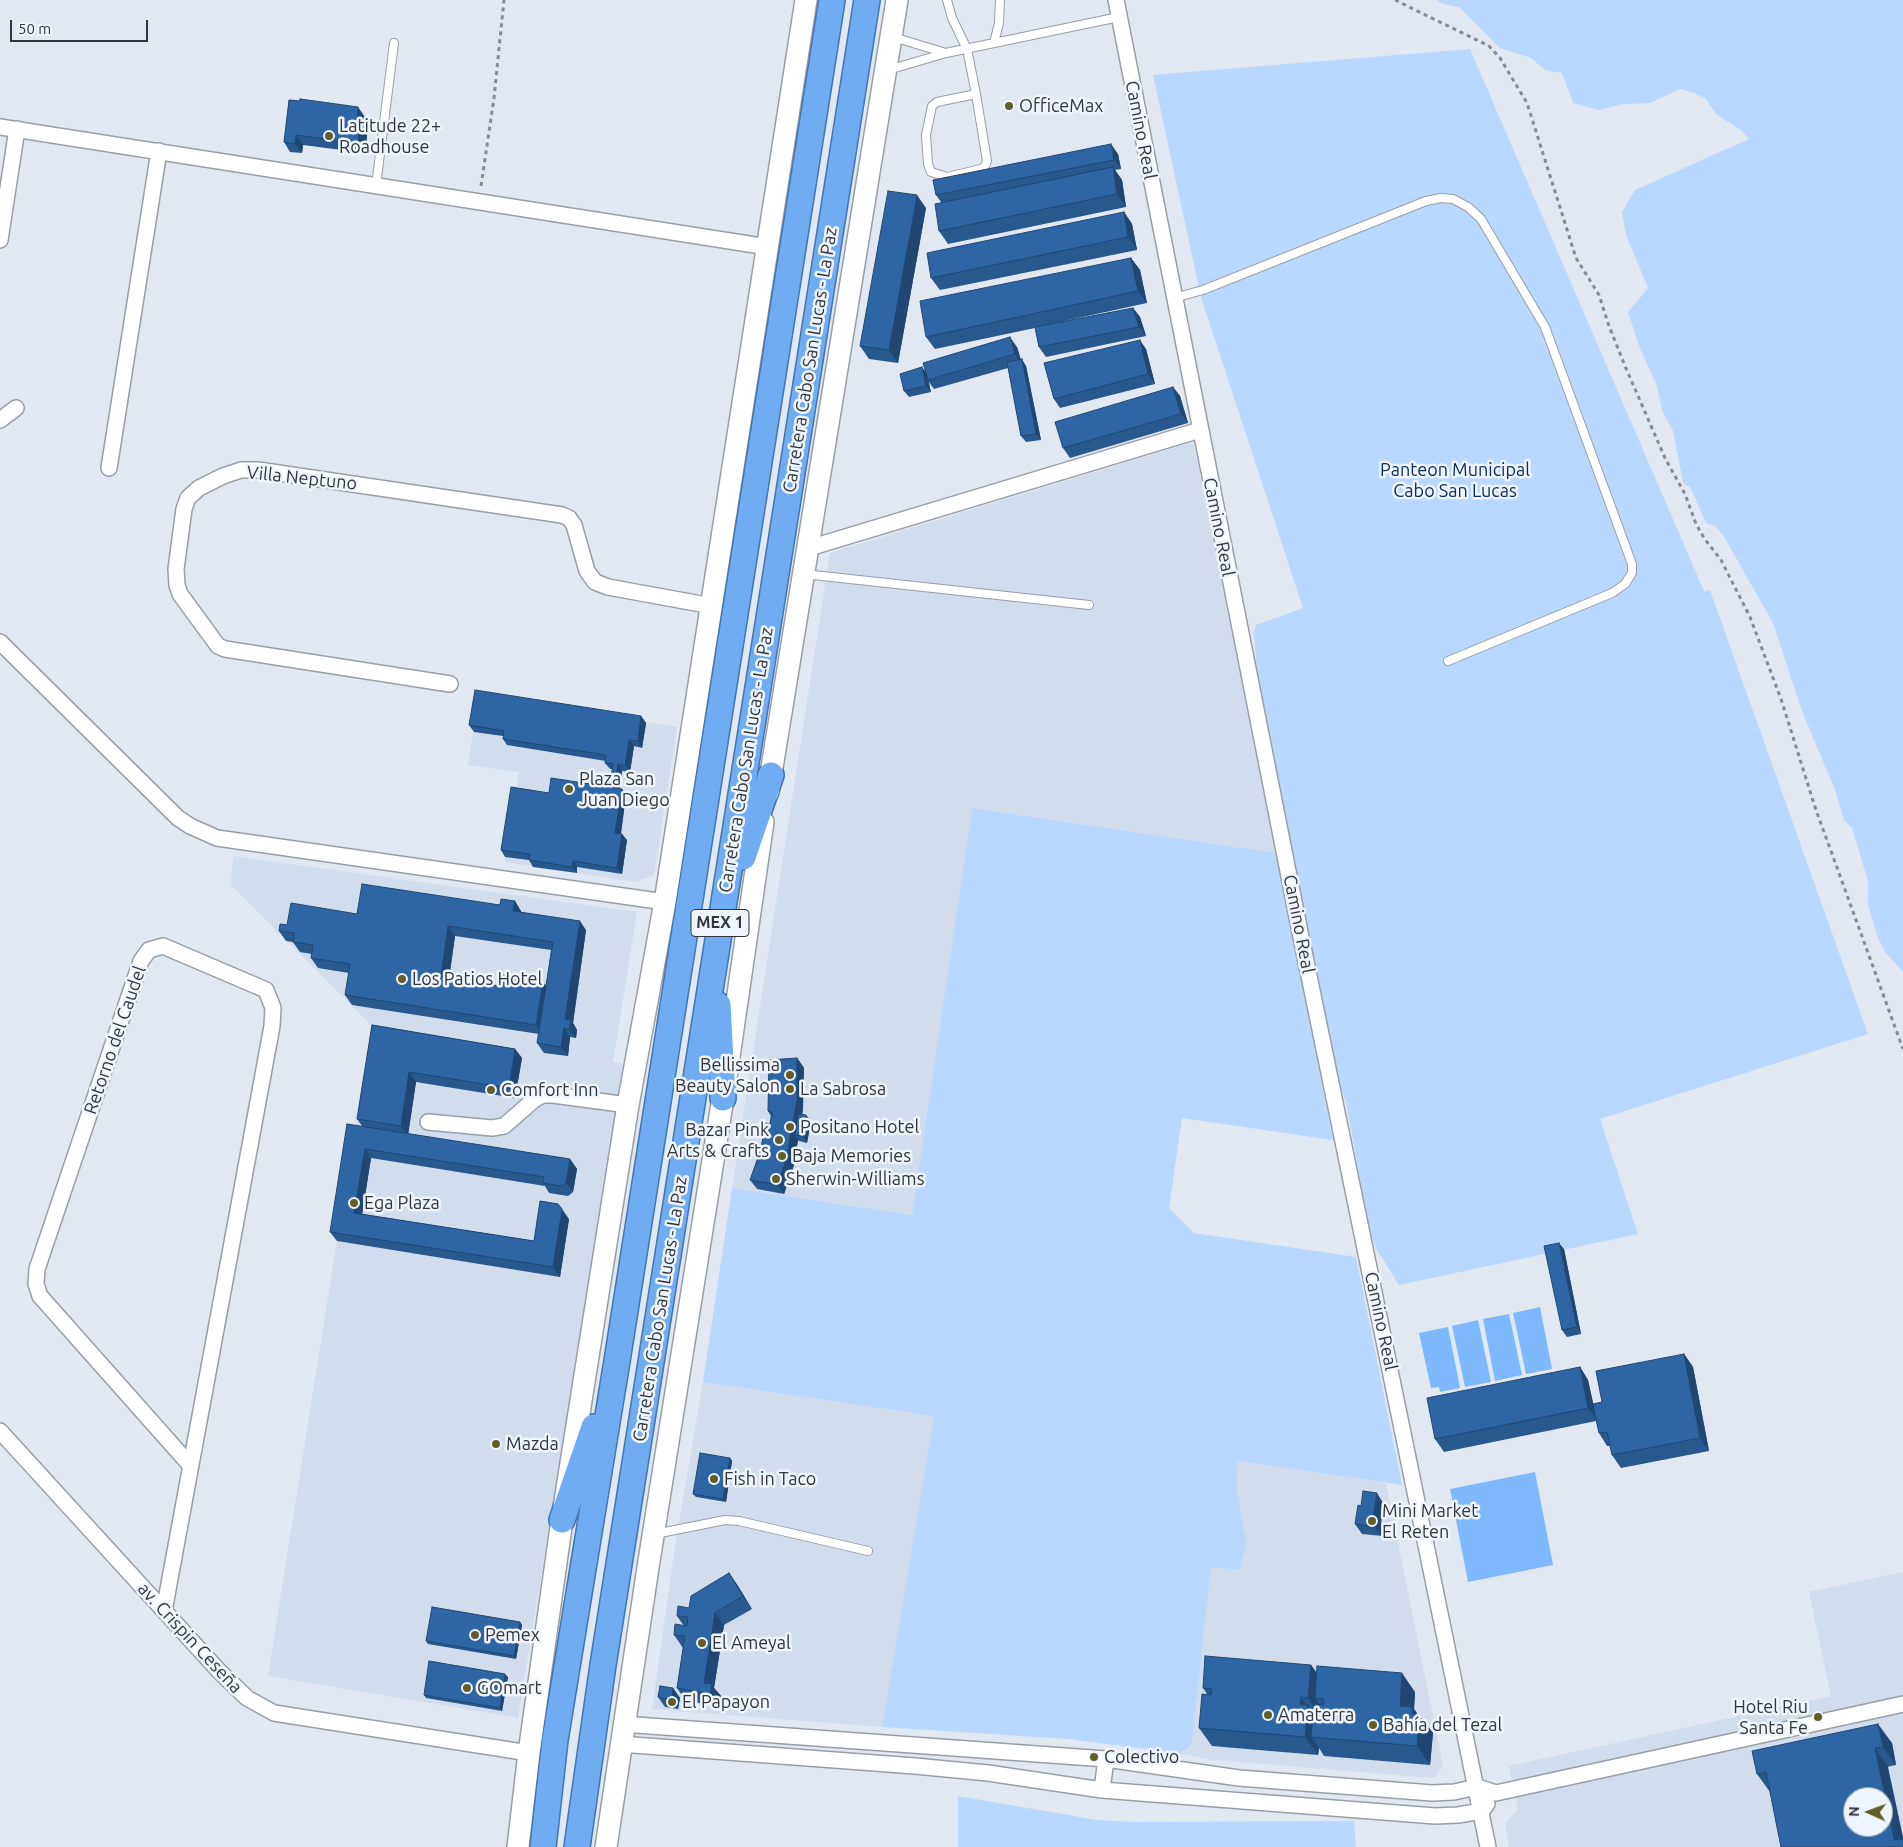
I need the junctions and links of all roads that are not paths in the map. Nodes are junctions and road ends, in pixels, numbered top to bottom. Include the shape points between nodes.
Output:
1 (806, 0) edge
2 (832, 0) edge
3 (867, 0) edge
4 (897, 0) edge
5 (947, 0) edge
6 (1000, 0) edge
7 (1116, 0) edge
8 (1119, 16) junction
9 (891, 36) junction
10 (394, 43) dead end
11 (994, 43) junction
12 (966, 48) junction
13 (946, 53) junction
14 (886, 70) junction
15 (976, 94) junction
16 (0, 127) edge
17 (17, 129) junction
18 (159, 151) junction
19 (376, 186) junction
20 (0, 240) edge
21 (768, 247) junction
22 (1174, 298) junction
23 (16, 408) dead end
24 (0, 420) edge
25 (1200, 430) junction
26 (109, 468) dead end
27 (809, 548) junction
28 (804, 574) junction
29 (712, 606) junction
30 (1089, 606) dead end
31 (0, 642) edge
32 (1448, 661) dead end
33 (450, 684) dead end
34 (771, 775) junction
35 (665, 902) junction
36 (721, 921) junction
37 (715, 956) junction
38 (723, 1098) junction
39 (628, 1106) junction
40 (428, 1122) dead end
41 (617, 1361) junction
42 (0, 1431) edge
43 (190, 1465) junction
44 (562, 1520) junction
45 (653, 1535) junction
46 (868, 1551) dead end
47 (164, 1611) junction
48 (1903, 1704) edge
49 (625, 1713) junction
50 (620, 1744) junction
51 (916, 1746) junction
52 (529, 1753) junction
53 (1106, 1759) junction
54 (915, 1766) junction
55 (1477, 1787) junction
56 (1102, 1790) junction
57 (1496, 1793) junction
58 (1482, 1810) junction
59 (518, 1847) edge
60 (543, 1847) edge
61 (577, 1847) edge
62 (606, 1847) edge
63 (1488, 1847) edge

1 - 21 main road
2 - 41 highway, Carretera Cabo San Lucas - La Paz / MEX 1
3 - 36 highway, Carretera Cabo San Lucas - La Paz / MEX 1
4 - 9 main road
5 - 12 lane
6 - 11 lane
7 - 8 street, Camino Real
8 - 11 lane
8 - 22 street, Camino Real
9 - 13 lane
9 - 14 main road
10 - 19 lane
11 - 12 lane
12 - 13 lane
12 - 15 lane
13 - 14 lane
14 - 27 main road
15 - 15 lane via 987,161 985,166 947,177 931,172 926,135 932,106 937,102
16 - 17 street
17 - 18 street
17 - 20 street
18 - 19 street
18 - 26 street
19 - 21 street
21 - 29 main road
22 - 25 street, Camino Real
22 - 32 lane via 1203,290 1426,201 1453,199 1481,219 1545,326 1632,564 1632,573 1625,584 1612,592
23 - 24 street
25 - 27 street
25 - 55 street, Camino Real
27 - 28 main road
28 - 30 lane
28 - 34 main road
29 - 33 street, Villa Neptuno via 595,582 587,571 574,524 562,515 258,470 241,470 223,476 199,488 188,498 176,568 177,585 180,594 218,646
29 - 35 main road
31 - 35 street via 178,818 216,838
34 - 36 highway
34 - 38 main road
35 - 39 main road
36 - 37 highway, Carretera Cabo San Lucas - La Paz / MEX 1
37 - 38 highway
37 - 61 highway, Carretera Cabo San Lucas - La Paz / MEX 1
38 - 45 main road
39 - 40 street via 543,1095 504,1126 492,1128
39 - 44 main road
41 - 44 highway
41 - 60 highway, Carretera Cabo San Lucas - La Paz / MEX 1 via 556,1740
42 - 47 street, av. Crispin Ceseña
43 - 43 street, Retorno del Caudel via 273,1008 266,990 163,946 149,950 142,962 37,1269 36,1284 40,1296
43 - 47 street, Retorno del Caudel
44 - 52 main road
45 - 46 lane via 726,1520
45 - 49 main road
47 - 52 street, av. Crispin Ceseña via 247,1698 274,1713
48 - 57 street
49 - 50 main road
49 - 51 street via 628,1722 636,1725
50 - 54 street
50 - 62 main road
51 - 53 street
51 - 54 street
52 - 59 main road
53 - 55 street via 1239,1778 1432,1793
53 - 56 street
54 - 56 street
55 - 57 street
55 - 58 street, Camino Real
56 - 58 street via 1435,1816
57 - 58 street
58 - 63 street, Camino Real

